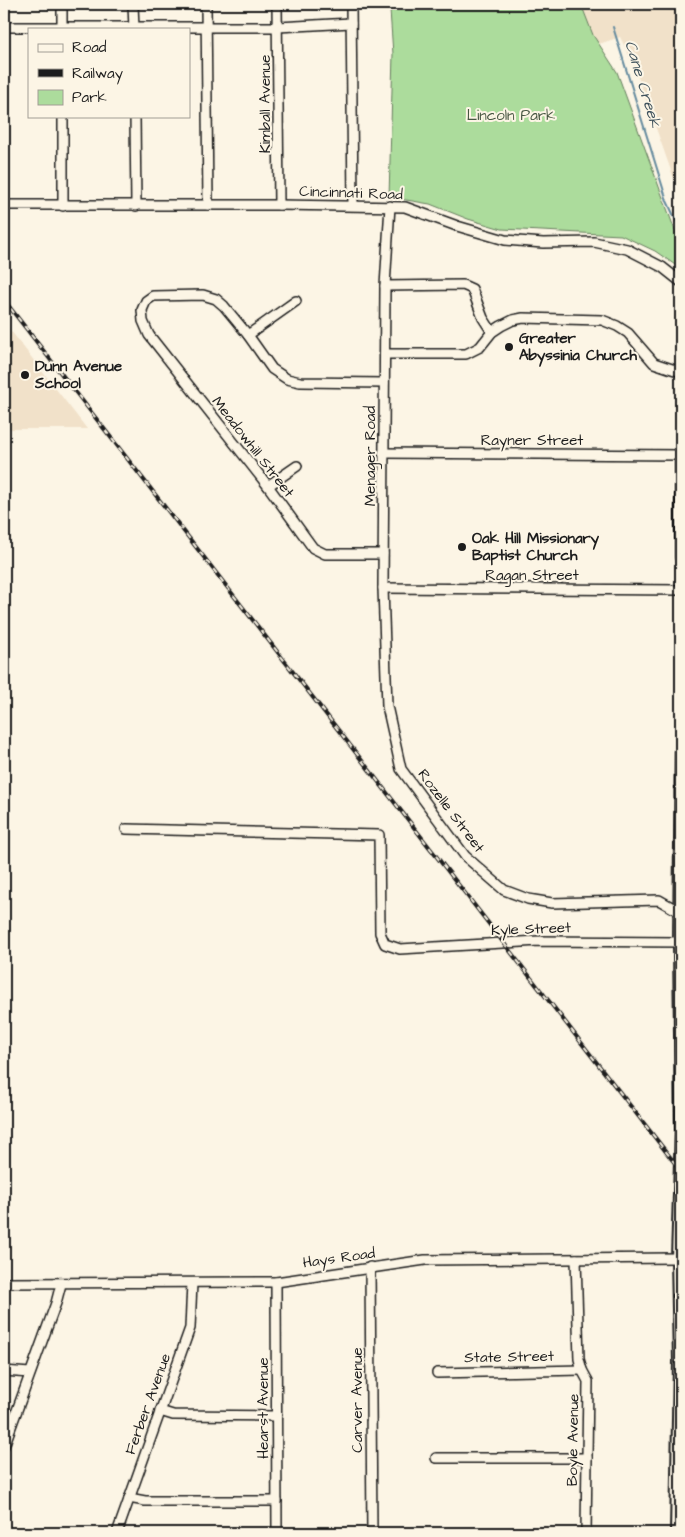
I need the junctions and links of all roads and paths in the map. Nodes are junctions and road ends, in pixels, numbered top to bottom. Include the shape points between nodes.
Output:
1 (62, 4) edge
2 (133, 4) edge
3 (206, 4) edge
4 (277, 4) edge
5 (351, 4) edge
6 (351, 23) junction
7 (206, 26) junction
8 (4, 27) edge
9 (278, 27) junction
10 (62, 28) edge
11 (134, 28) edge
12 (62, 118) edge
13 (135, 118) edge
14 (208, 205) junction
15 (279, 205) junction
16 (353, 205) junction
17 (4, 206) edge
18 (63, 206) junction
19 (136, 206) junction
20 (390, 206) junction
21 (681, 282) edge
22 (385, 286) junction
23 (296, 301) dead end
24 (492, 332) junction
25 (248, 335) junction
26 (385, 354) junction
27 (681, 372) edge
28 (384, 383) junction
29 (384, 453) junction
30 (681, 454) edge
31 (297, 466) dead end
32 (268, 486) junction
33 (383, 554) junction
34 (681, 557) edge
35 (383, 588) junction
36 (681, 590) edge
37 (387, 706) joint
38 (681, 742) edge
39 (126, 829) dead end
40 (680, 864) edge
41 (680, 912) edge
42 (679, 942) junction
43 (681, 1129) edge
44 (678, 1258) junction
45 (576, 1259) junction
46 (370, 1267) junction
47 (276, 1282) junction
48 (192, 1283) junction
49 (4, 1284) edge
50 (61, 1284) junction
51 (680, 1361) edge
52 (582, 1370) junction
53 (4, 1371) edge
54 (30, 1373) junction
55 (437, 1373) dead end
56 (160, 1411) junction
57 (277, 1416) junction
58 (4, 1446) edge
59 (436, 1458) dead end
60 (587, 1458) junction
61 (129, 1498) junction
62 (277, 1501) junction
63 (117, 1533) edge
64 (277, 1533) edge
65 (372, 1533) edge
66 (586, 1533) edge
67 (676, 1533) edge

1 - 10 street
2 - 11 street
3 - 7 street
4 - 9 street, Kimball Avenue
5 - 6 street
6 - 9 street
6 - 16 street
7 - 9 street
7 - 11 street
7 - 14 street
8 - 10 street
9 - 15 street, Kimball Avenue
10 - 11 street
12 - 18 street
13 - 19 street
14 - 15 street, Cincinnati Road
14 - 19 street, Cincinnati Road
15 - 16 street, Cincinnati Road
16 - 20 street, Cincinnati Road
17 - 18 street, Cincinnati Road
18 - 19 street, Cincinnati Road
20 - 21 street, Cincinnati Road via 405,207 505,240 594,242 627,249 662,267
20 - 22 street, Menager Road
22 - 24 street via 463,286 472,289
22 - 26 street, Menager Road
23 - 25 street
24 - 26 street via 480,347 466,354
24 - 27 street via 523,318 602,320 628,333 654,363
25 - 28 street via 272,369 286,379
25 - 32 street, Meadowhill Street via 224,306 203,295 153,296 142,310 149,336
26 - 28 street, Menager Road
28 - 29 street, Menager Road
29 - 30 street, Rayner Street
29 - 33 street, Menager Road
30 - 34 main road
31 - 32 street
32 - 33 street, Meadowhill Street via 313,548 325,554
33 - 35 street, Menager Road
35 - 36 street, Ragan Street
35 - 37 street, Menager Road
37 - 41 street, Rozelle Street via 401,769 465,856 504,890 552,903 659,900
38 - 40 main road
39 - 42 street, Kyle Street via 379,835 380,933 385,944 400,949 540,942
40 - 41 main road
41 - 42 main road
42 - 43 main road
43 - 44 main road
44 - 45 street, Hays Road
44 - 51 main road
45 - 46 street, Hays Road via 426,1260
45 - 52 street, Boyle Avenue
46 - 47 street, Hays Road
46 - 65 street, Carver Avenue
47 - 48 street, Hays Road
47 - 57 street, Hearst Avenue
48 - 50 street, Hays Road
48 - 56 street, Ferber Avenue via 190,1328
49 - 50 street, Hays Road
50 - 54 street
51 - 67 main road
52 - 55 street, State Street
52 - 60 street, Boyle Avenue via 588,1381
53 - 54 street
54 - 58 street
56 - 57 street via 173,1415
56 - 61 street, Ferber Avenue
57 - 62 street, Hearst Avenue
59 - 60 street
60 - 66 street, Boyle Avenue
61 - 62 street via 145,1501
61 - 63 street, Ferber Avenue
62 - 64 street, Hearst Avenue

